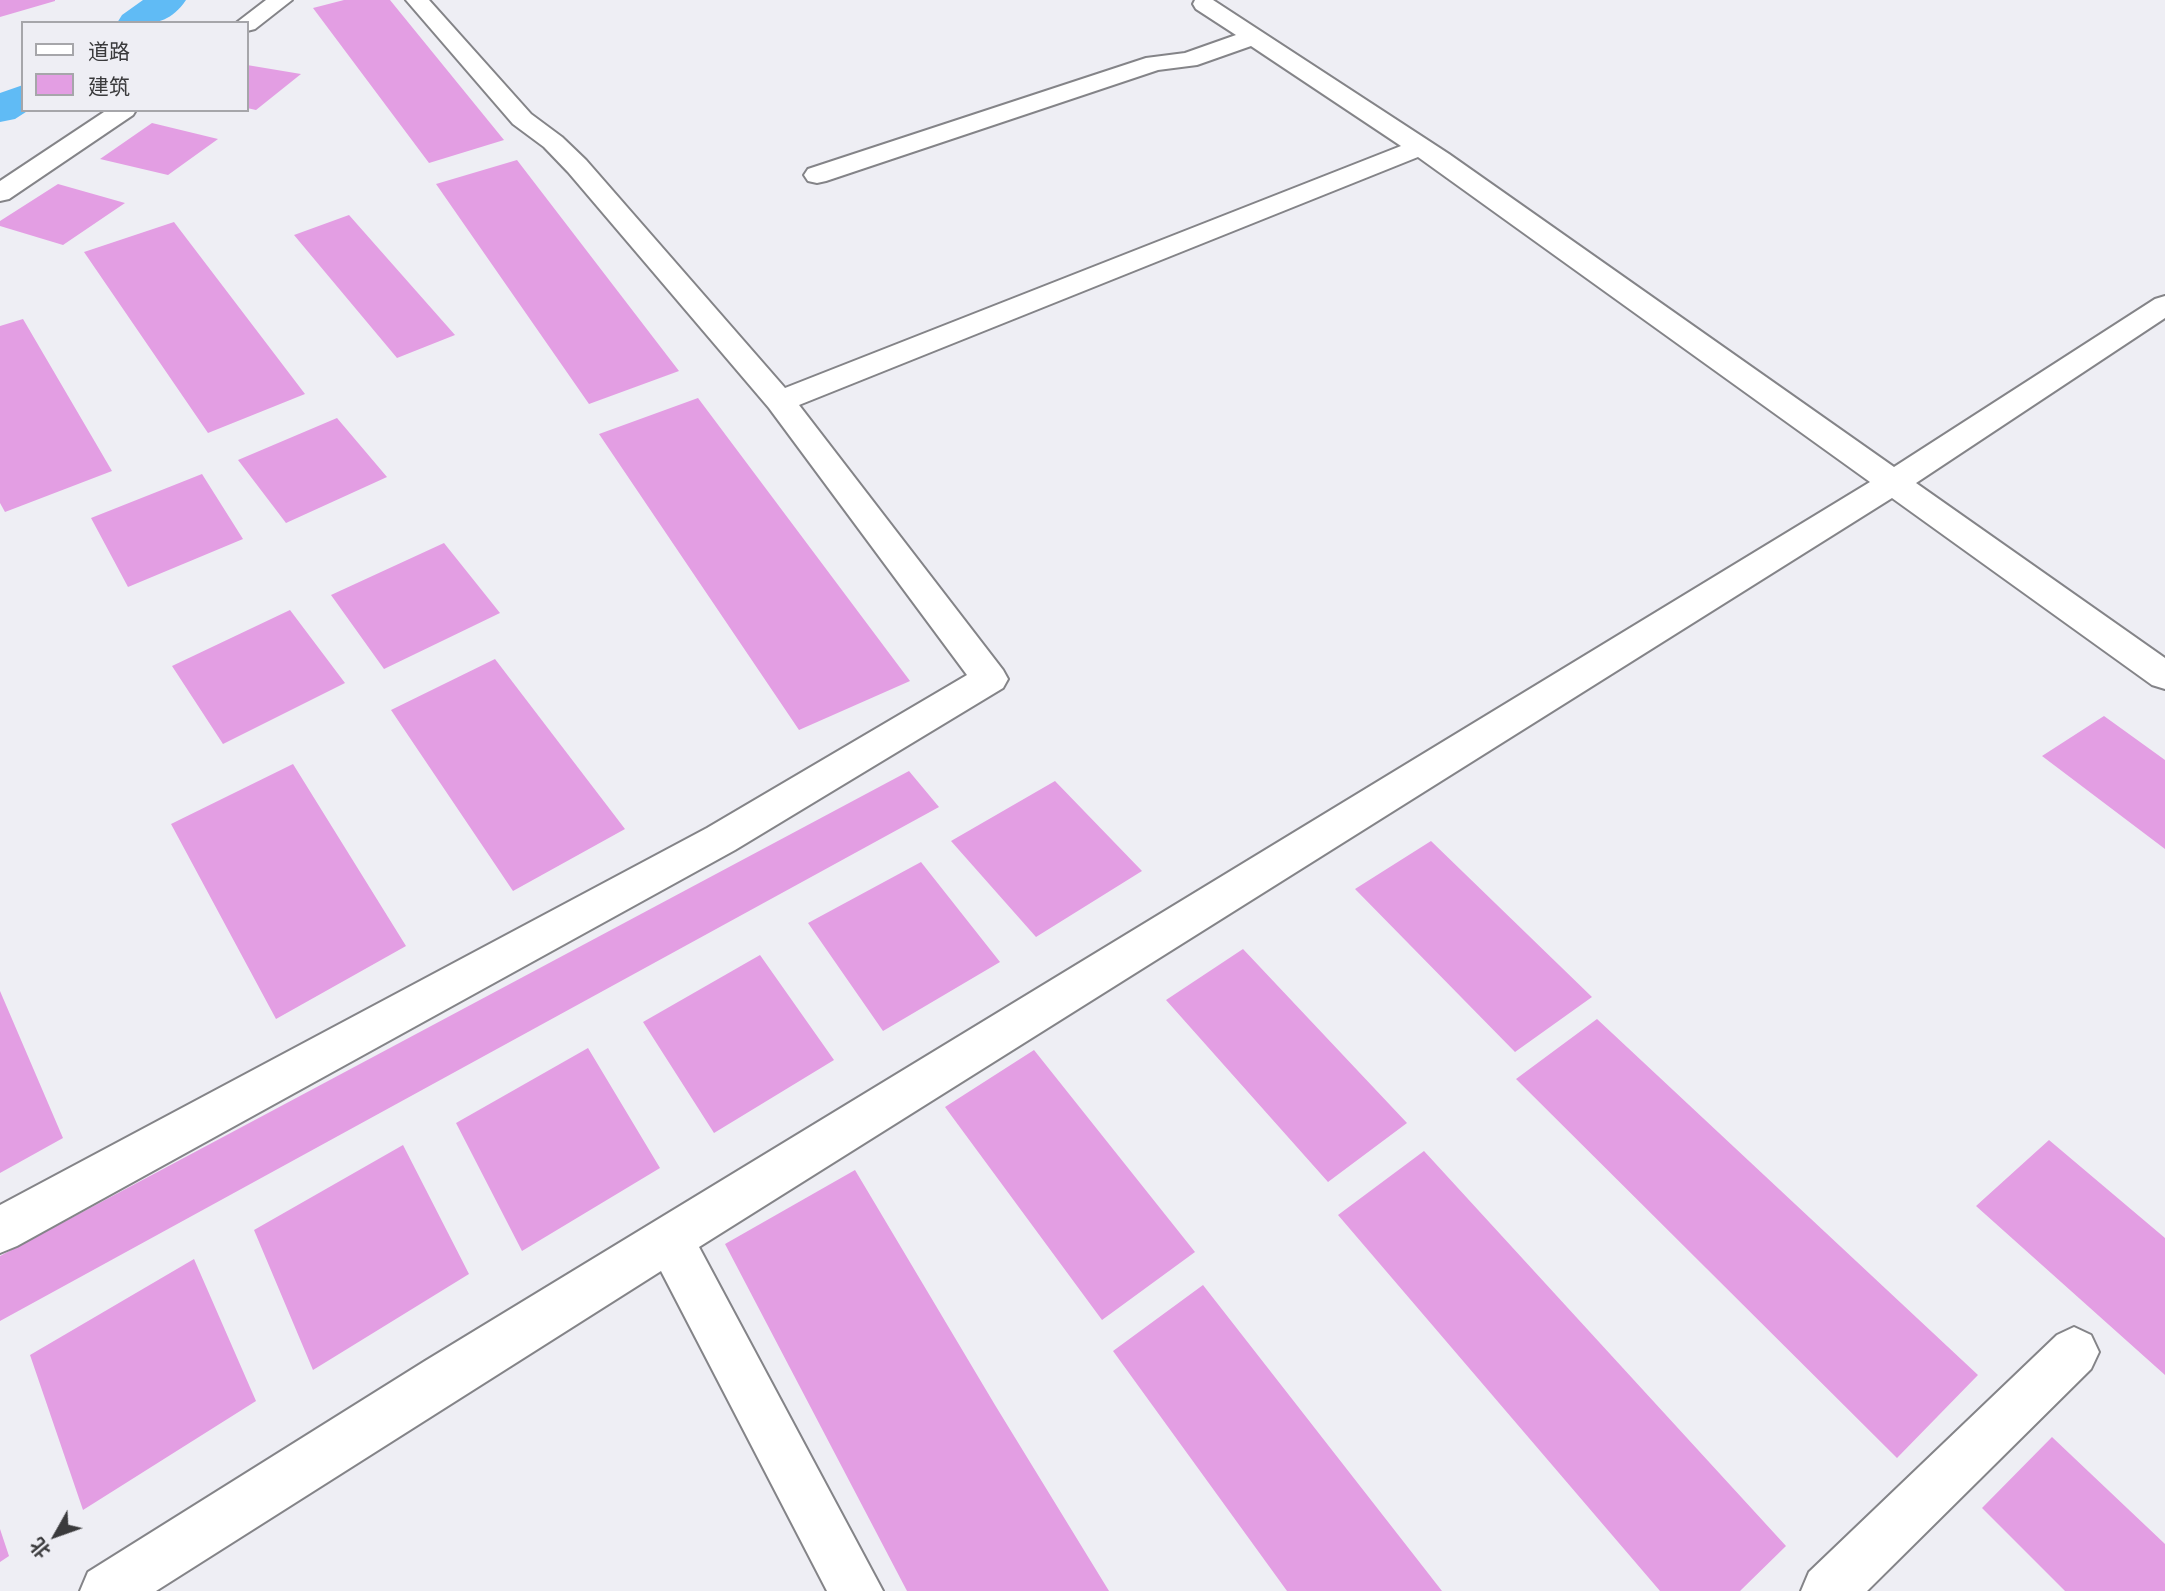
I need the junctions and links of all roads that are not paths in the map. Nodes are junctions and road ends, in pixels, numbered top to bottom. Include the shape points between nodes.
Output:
1 (281, 0) edge
2 (417, 0) edge
3 (1204, 4) dead end
4 (248, 23) edge
5 (1254, 37) junction
6 (121, 112) edge
7 (1420, 147) junction
8 (817, 175) dead end
9 (0, 193) edge
10 (2165, 305) edge
11 (780, 401) junction
12 (1895, 481) junction
13 (2165, 676) edge
14 (0, 1230) edge
15 (669, 1240) junction
16 (2074, 1352) dead end
17 (107, 1591) edge
18 (856, 1591) edge
19 (1828, 1591) edge

1 - 4 street
2 - 11 street via 522,120 577,166
3 - 5 street
5 - 7 street
5 - 8 street via 1188,60 1155,63
6 - 9 street
7 - 11 street
7 - 12 street
10 - 12 street
11 - 14 street via 990,679 721,839
12 - 13 street
12 - 15 street
15 - 17 street
15 - 18 street
16 - 19 street

